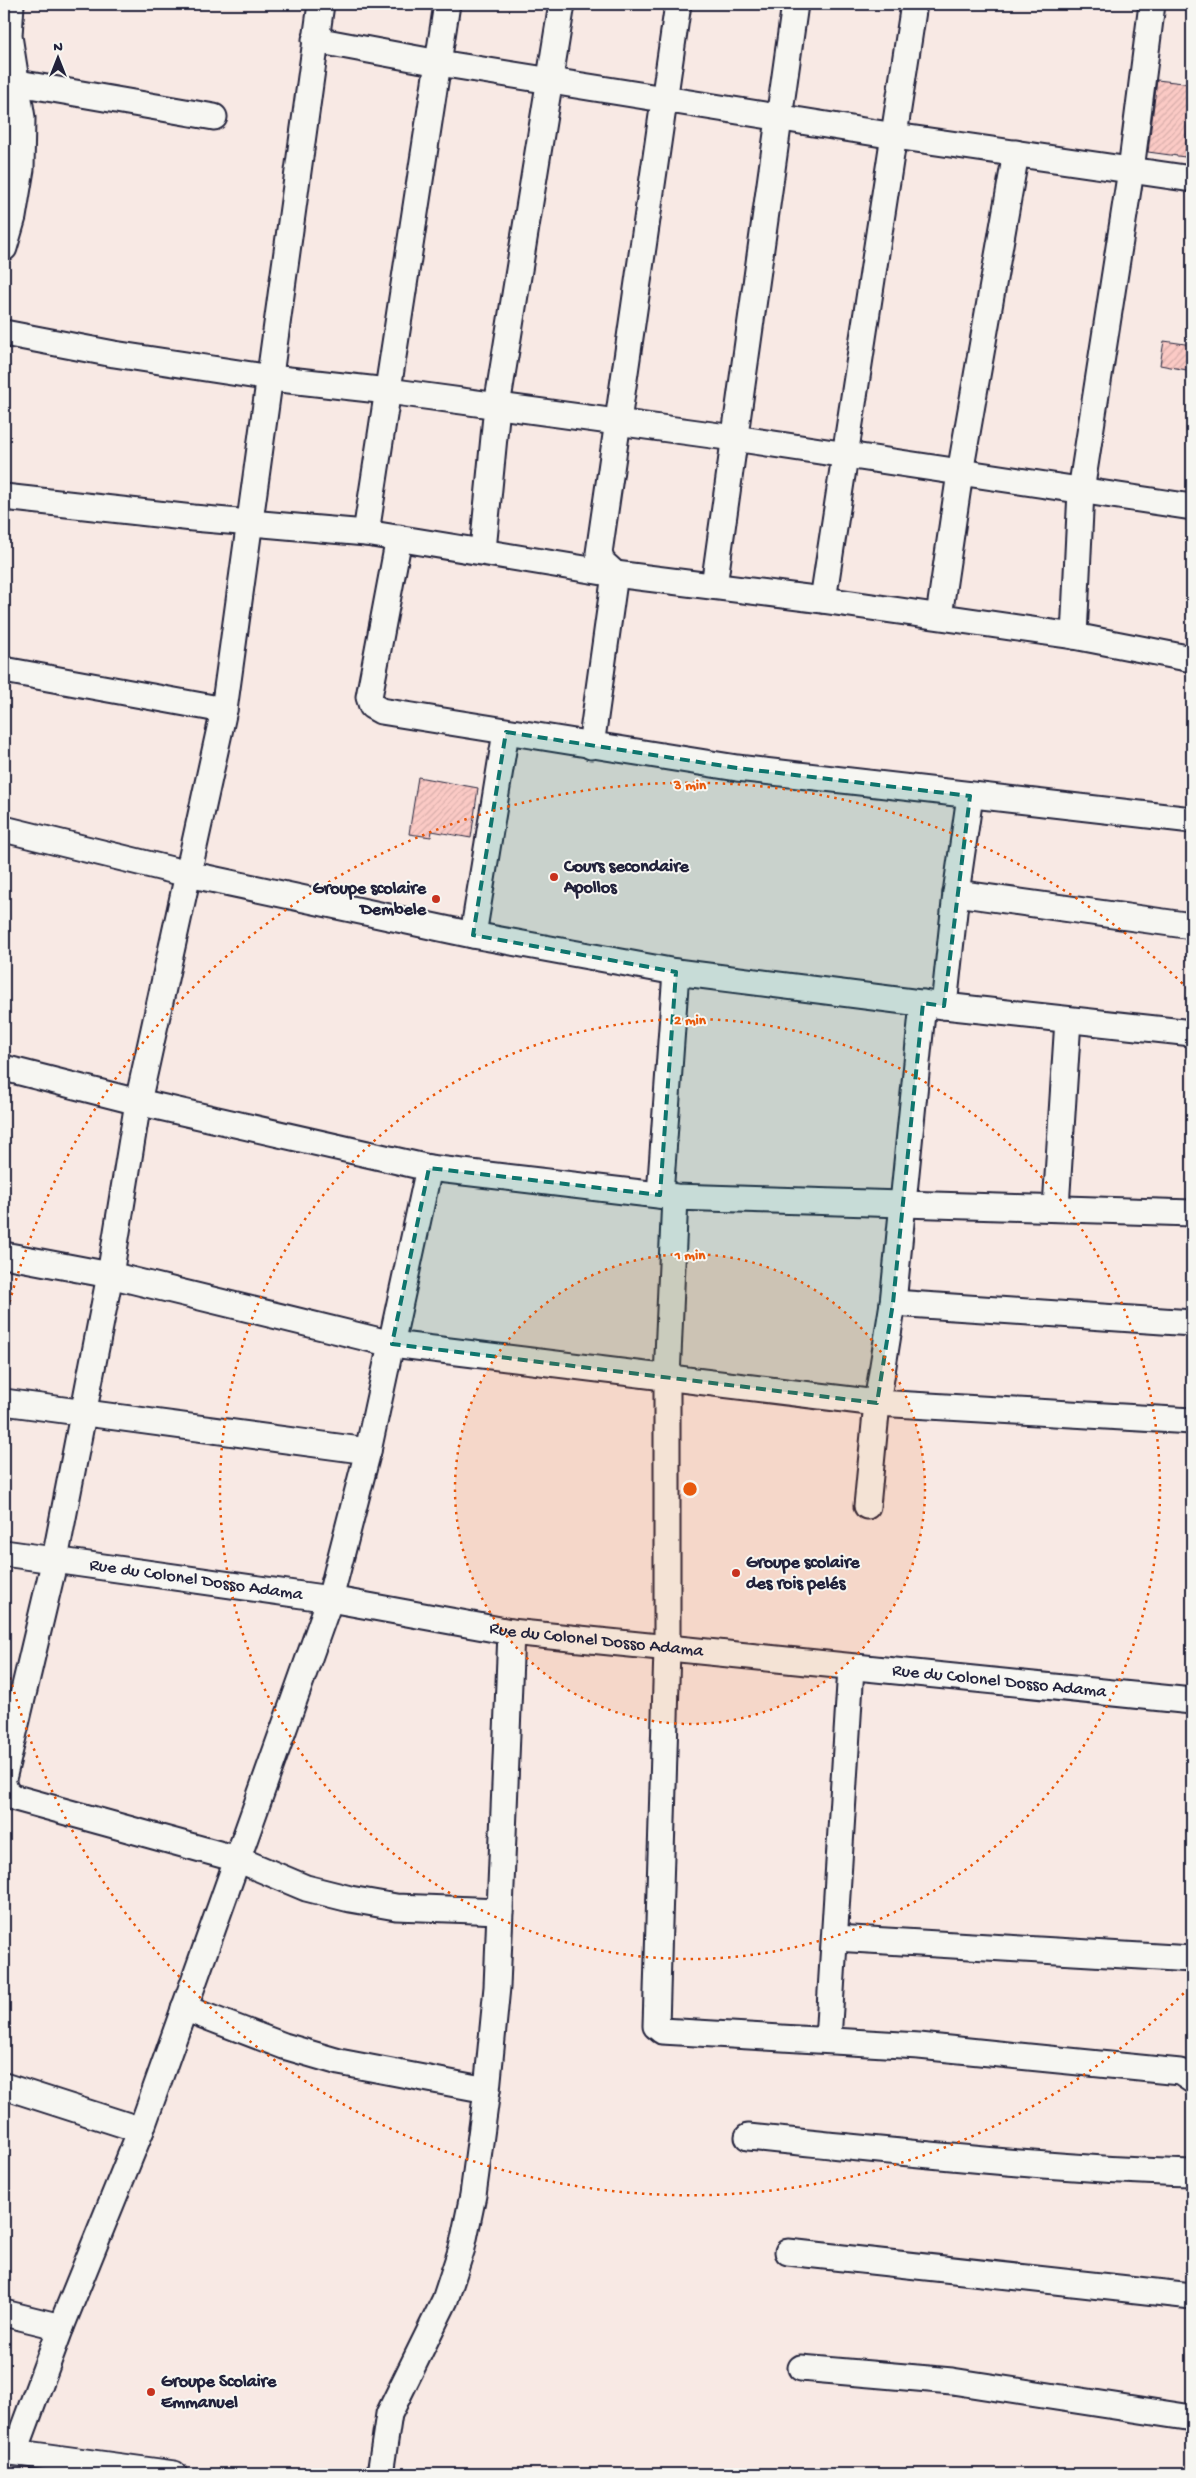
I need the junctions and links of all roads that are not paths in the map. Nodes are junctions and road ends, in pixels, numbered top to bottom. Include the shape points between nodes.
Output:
1 (11, 4) edge
2 (321, 4) edge
3 (447, 4) edge
4 (562, 4) edge
5 (678, 4) edge
6 (795, 4) edge
7 (914, 4) edge
8 (1152, 4) edge
9 (315, 40) junction
10 (439, 63) junction
11 (551, 81) junction
12 (18, 83) junction
13 (663, 99) junction
14 (13, 116) edge
15 (214, 117) dead end
16 (778, 117) junction
17 (895, 136) junction
18 (1016, 153) junction
19 (1132, 170) junction
20 (1192, 179) edge
21 (4, 248) edge
22 (4, 334) edge
23 (271, 378) junction
24 (388, 391) junction
25 (497, 406) junction
26 (616, 422) junction
27 (734, 438) junction
28 (844, 455) junction
29 (960, 472) junction
30 (1081, 491) junction
31 (4, 497) edge
32 (1192, 507) edge
33 (248, 523) junction
34 (366, 533) junction
35 (399, 538) junction
36 (483, 550) junction
37 (615, 574) junction
38 (714, 586) junction
39 (823, 600) junction
40 (939, 616) junction
41 (1074, 636) junction
42 (1192, 659) edge
43 (4, 670) edge
44 (224, 710) junction
45 (506, 732) junction
46 (591, 746) junction
47 (970, 796) junction
48 (1192, 820) edge
49 (4, 829) edge
50 (188, 874) junction
51 (956, 893) junction
52 (1192, 926) edge
53 (473, 935) junction
54 (676, 972) junction
55 (934, 1005) junction
56 (1068, 1020) junction
57 (1192, 1033) edge
58 (4, 1068) edge
59 (138, 1102) junction
60 (429, 1168) junction
61 (668, 1196) junction
62 (902, 1203) junction
63 (1056, 1208) junction
64 (1192, 1213) edge
65 (4, 1255) edge
66 (110, 1275) junction
67 (893, 1303) junction
68 (1192, 1323) edge
69 (392, 1344) junction
70 (667, 1378) junction
71 (4, 1402) edge
72 (877, 1403) junction
73 (82, 1413) junction
74 (1192, 1421) edge
75 (368, 1451) junction
76 (866, 1506) dead end
77 (4, 1553) edge
78 (55, 1559) junction
79 (330, 1599) junction
80 (511, 1632) junction
81 (668, 1649) junction
82 (851, 1668) junction
83 (1192, 1701) edge
84 (4, 1776) edge
85 (4, 1786) edge
86 (237, 1858) junction
87 (500, 1911) junction
88 (835, 1938) junction
89 (1192, 1959) edge
90 (184, 2008) junction
91 (828, 2040) junction
92 (1192, 2080) edge
93 (4, 2086) edge
94 (487, 2090) junction
95 (141, 2130) junction
96 (748, 2137) dead end
97 (1192, 2172) edge
98 (788, 2252) dead end
99 (1192, 2296) edge
100 (4, 2313) edge
101 (61, 2327) junction
102 (801, 2368) dead end
103 (1192, 2418) edge
104 (9, 2451) edge
105 (174, 2474) edge
106 (380, 2474) edge

1 - 12 street via 9,36
2 - 9 street
3 - 10 street
4 - 11 street
5 - 13 street
6 - 16 street
7 - 17 street
8 - 19 street
9 - 10 street
9 - 23 street
10 - 11 street
10 - 24 street
11 - 13 street
11 - 25 street
12 - 14 street
12 - 15 street
13 - 16 street
13 - 26 street
14 - 21 street via 21,169
16 - 17 street
16 - 27 street
17 - 18 street
17 - 28 street
18 - 19 street
18 - 29 street
19 - 20 street
19 - 30 street
22 - 23 street
23 - 24 street
23 - 33 street
24 - 25 street
24 - 34 street
25 - 26 street
25 - 36 street
26 - 27 street
26 - 37 street via 599,553 602,562
27 - 28 street
27 - 38 street
28 - 29 street
28 - 39 street
29 - 30 street
29 - 40 street
30 - 32 street
30 - 41 street
31 - 33 street
33 - 34 street
33 - 44 street
34 - 35 street
35 - 36 street
35 - 45 street via 369,698 372,706 381,711
36 - 37 street
37 - 38 street
37 - 46 street
38 - 39 street
39 - 40 street
40 - 41 street
41 - 42 street
43 - 44 street
44 - 50 street
45 - 46 street
45 - 53 street
46 - 47 street via 737,768
47 - 48 street
47 - 51 street
49 - 50 street
50 - 53 street
50 - 59 street
51 - 52 street
51 - 55 street
53 - 54 street
54 - 55 street
54 - 61 street
55 - 56 street
55 - 62 street
56 - 57 street
56 - 63 street
58 - 59 street
59 - 60 street
59 - 66 street
60 - 61 street
60 - 69 street
61 - 62 street
61 - 70 street
62 - 63 street
62 - 67 street
63 - 64 street
65 - 66 street
66 - 69 street
66 - 73 street
67 - 68 street
67 - 72 street
69 - 70 street
69 - 75 street
70 - 72 street
70 - 81 street
71 - 73 street
72 - 74 street
72 - 76 street
73 - 75 street
73 - 78 street
75 - 79 street
77 - 78 street, Rue du Colonel Dosso Adama
78 - 79 street, Rue du Colonel Dosso Adama
78 - 84 street
79 - 80 street, Rue du Colonel Dosso Adama
79 - 86 street
80 - 81 street, Rue du Colonel Dosso Adama
80 - 87 street
81 - 82 street, Rue du Colonel Dosso Adama
81 - 91 street via 656,2026 662,2031
82 - 83 street, Rue du Colonel Dosso Adama
82 - 88 street
85 - 86 street via 12,1797
86 - 87 street via 306,1888 350,1900 396,1907
86 - 90 street
87 - 94 street via 497,1987
88 - 89 street
88 - 91 street
90 - 94 street via 284,2046 339,2062
90 - 95 street
91 - 92 street via 1180,2072
93 - 95 street
94 - 106 street via 473,2195 462,2248 445,2300 389,2414
95 - 101 street
96 - 97 street via 985,2160
98 - 99 street
100 - 101 street
101 - 104 street
102 - 103 street via 952,2382
104 - 105 street

